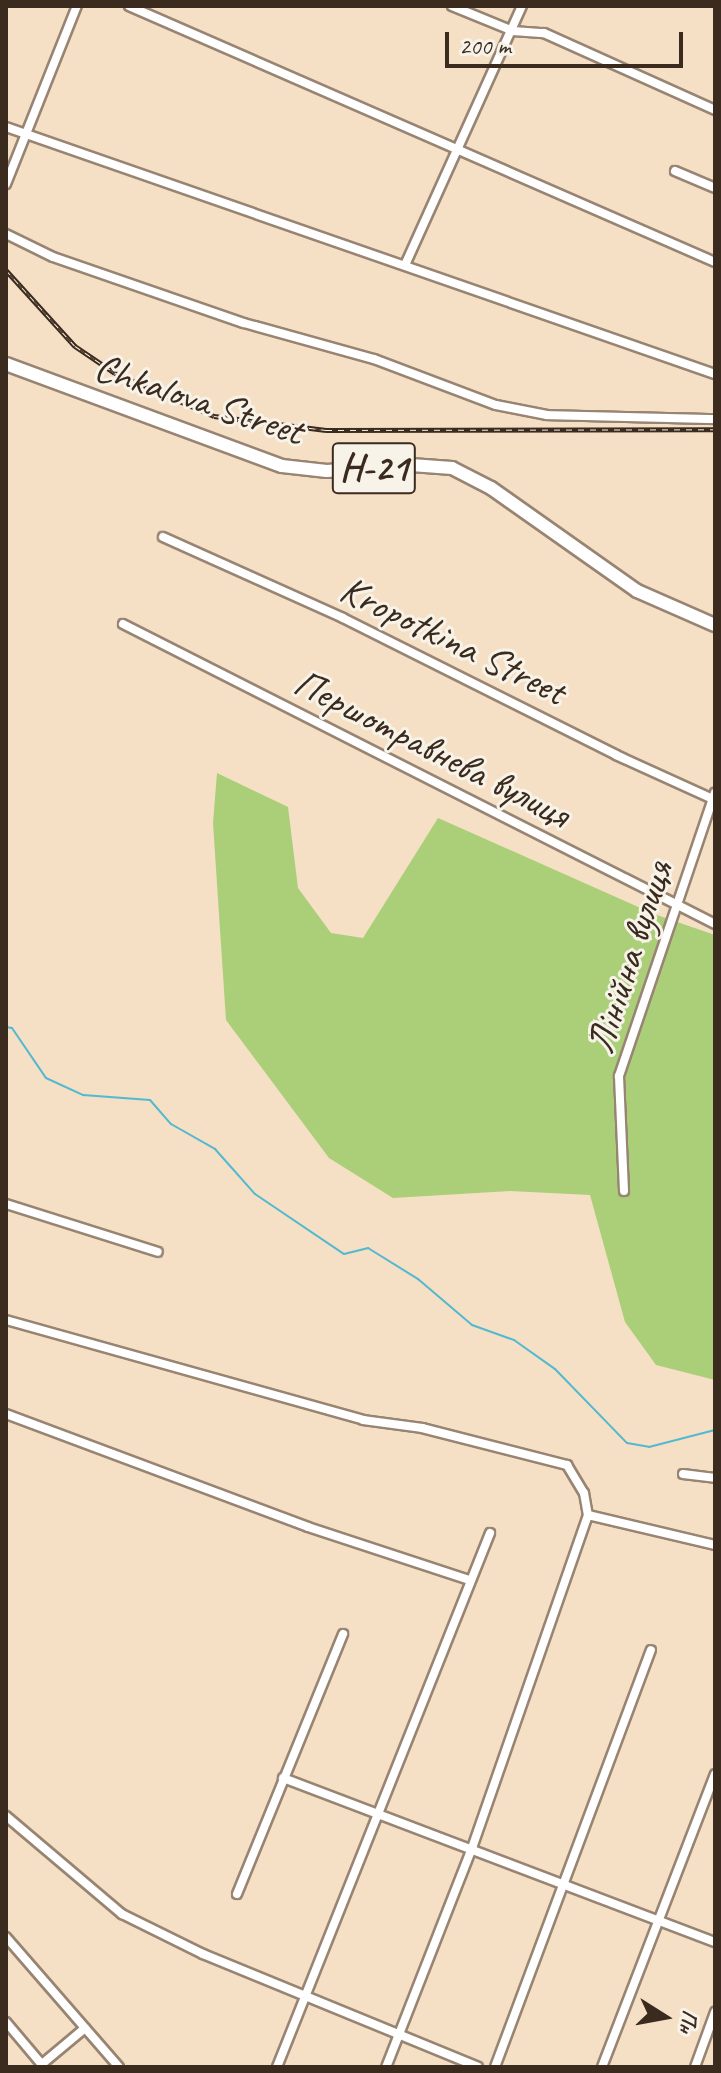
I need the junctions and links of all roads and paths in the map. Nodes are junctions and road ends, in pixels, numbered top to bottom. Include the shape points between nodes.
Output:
1 (77, 6) edge
2 (129, 6) edge
3 (452, 6) edge
4 (522, 6) edge
5 (513, 31) junction
6 (715, 110) edge
7 (6, 127) edge
8 (23, 134) junction
9 (460, 152) junction
10 (675, 171) dead end
11 (6, 184) edge
12 (715, 188) edge
13 (6, 234) edge
14 (715, 262) edge
15 (405, 265) junction
16 (6, 364) edge
17 (715, 374) edge
18 (715, 419) edge
19 (163, 537) dead end
20 (123, 624) dead end
21 (715, 625) edge
22 (714, 797) edge
23 (677, 907) junction
24 (715, 924) edge
25 (624, 1191) dead end
26 (6, 1204) edge
27 (158, 1252) dead end
28 (6, 1320) edge
29 (6, 1414) edge
30 (683, 1474) dead end
31 (715, 1478) edge
32 (588, 1515) junction
33 (490, 1533) dead end
34 (715, 1545) edge
35 (469, 1580) junction
36 (343, 1634) dead end
37 (651, 1650) dead end
38 (715, 1774) edge
39 (283, 1778) junction
40 (379, 1814) junction
41 (6, 1816) edge
42 (472, 1848) junction
43 (565, 1884) junction
44 (237, 1894) dead end
45 (658, 1919) junction
46 (6, 1937) edge
47 (715, 1942) edge
48 (303, 1995) junction
49 (715, 2012) edge
50 (6, 2022) edge
51 (85, 2028) junction
52 (396, 2035) junction
53 (43, 2066) edge
54 (119, 2067) edge
55 (277, 2067) edge
56 (386, 2067) edge
57 (478, 2067) edge
58 (495, 2067) edge
59 (602, 2067) edge
60 (695, 2067) edge

1 - 8 street
2 - 9 street
3 - 5 street
4 - 5 street
5 - 6 street via 544,33
5 - 9 street
7 - 8 street
8 - 11 street
8 - 15 street
9 - 14 street
9 - 15 street
10 - 12 street
13 - 18 street via 53,257 244,323 374,359 496,405 547,415
15 - 17 street
16 - 21 main road, Chkalova Street / Н-21 via 282,466 327,471 452,468 491,488 637,591
19 - 22 street, Kropotkina Street
20 - 23 street, Першотравнева вулиця
22 - 23 street, Лінійна вулиця
23 - 24 street, Першотравнева вулиця
23 - 25 street, Лінійна вулиця via 619,1076
26 - 27 street
28 - 32 street via 363,1420 422,1428 567,1465 584,1493
29 - 35 street via 308,1527
30 - 31 street
32 - 34 street
32 - 42 street
33 - 35 street
35 - 40 street
36 - 39 street
37 - 43 street
38 - 45 street
39 - 40 street
39 - 44 street
40 - 42 street
40 - 48 street
41 - 48 street via 122,1914
42 - 43 street
42 - 52 street
43 - 45 street
43 - 58 street
45 - 47 street
45 - 59 street
46 - 51 street
48 - 52 street
48 - 55 street
49 - 60 street
50 - 53 street
51 - 53 street
51 - 54 street
52 - 56 street
52 - 57 street

